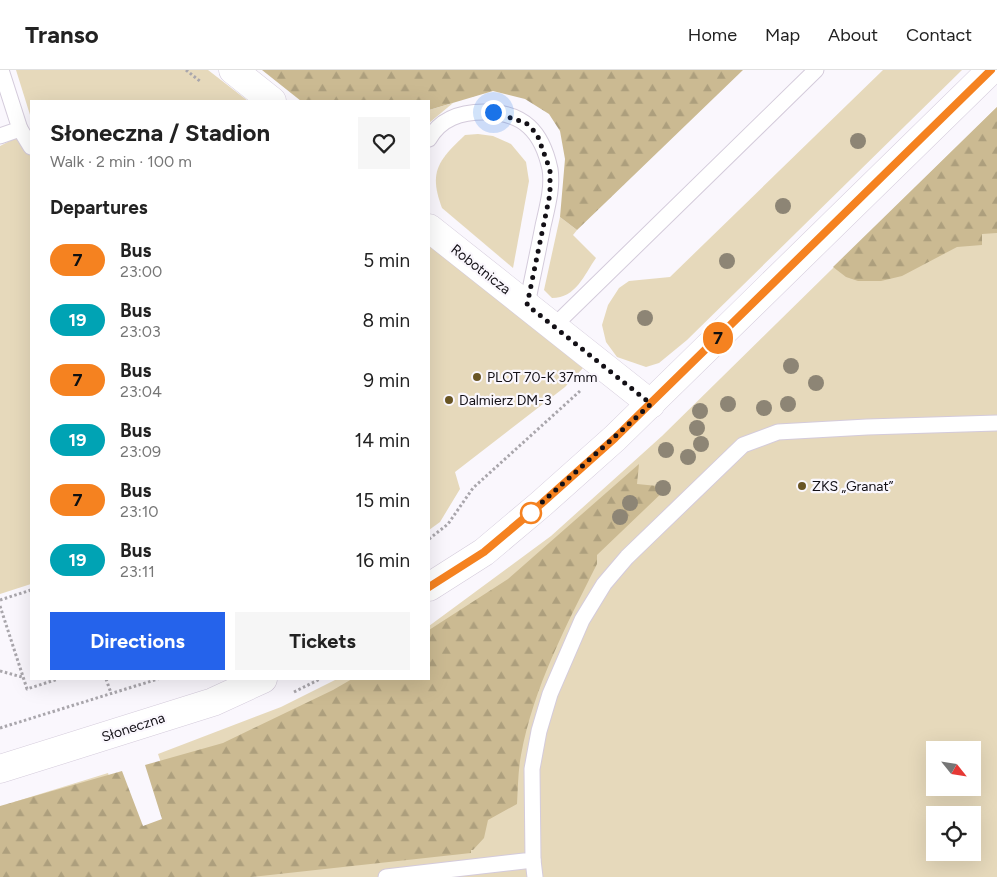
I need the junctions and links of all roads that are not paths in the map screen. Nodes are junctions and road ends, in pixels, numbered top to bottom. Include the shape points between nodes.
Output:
1 (1, 70) edge
2 (233, 70) edge
3 (816, 70) edge
4 (991, 70) edge
5 (271, 100) edge
6 (20, 129) junction
7 (0, 136) edge
8 (430, 137) edge
9 (30, 145) edge
10 (430, 229) edge
11 (527, 305) junction
12 (554, 326) junction
13 (651, 404) junction
14 (997, 423) edge
15 (430, 586) edge
16 (261, 680) edge
17 (0, 770) edge
18 (533, 860) junction
19 (469, 873) edge
20 (386, 877) edge
21 (535, 877) edge

1 - 6 lane
2 - 5 street
3 - 12 lane
4 - 13 street
6 - 7 lane
6 - 9 lane
8 - 11 lane via 451,117 476,112 510,116 526,123 537,134 550,170 550,194
10 - 11 street, Robotnicza
11 - 12 street, Robotnicza
12 - 13 street, Robotnicza
13 - 15 street via 549,498 484,552
14 - 18 lane via 778,432 743,446 729,458 627,557 604,584 582,620 550,694 539,731 532,769
16 - 17 street, Słoneczna via 212,702
18 - 19 lane
18 - 21 lane
19 - 20 lane

